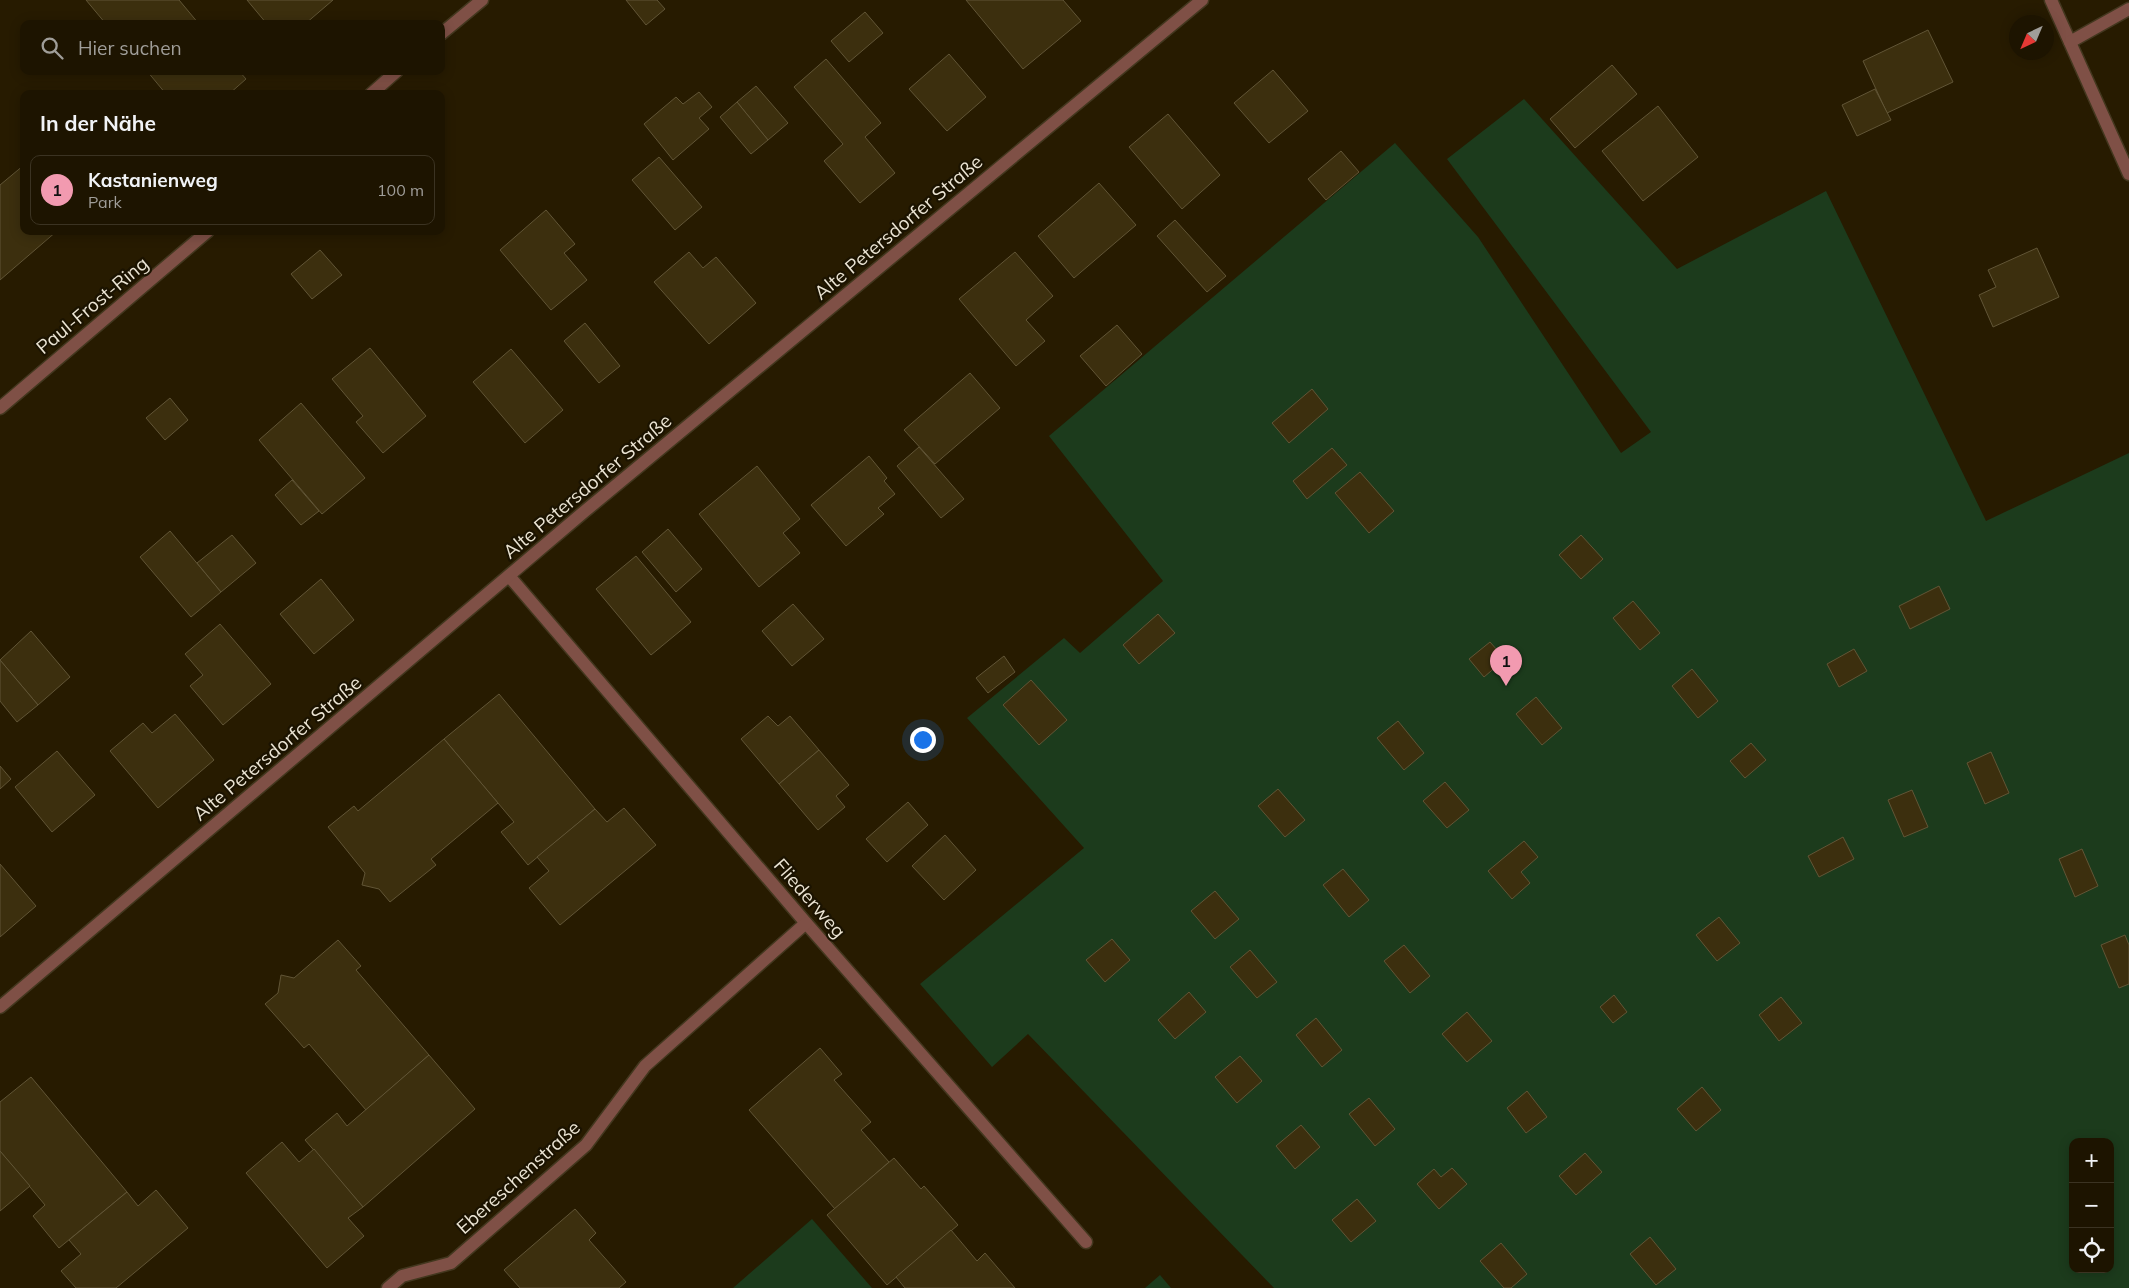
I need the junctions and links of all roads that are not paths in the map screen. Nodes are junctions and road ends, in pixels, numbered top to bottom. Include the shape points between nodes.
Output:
1 (482, 0) edge
2 (1202, 0) edge
3 (2051, 0) edge
4 (2129, 9) edge
5 (445, 31) edge
6 (2070, 42) junction
7 (392, 75) edge
8 (376, 90) edge
9 (2129, 174) edge
10 (203, 235) edge
11 (0, 408) edge
12 (509, 576) junction
13 (806, 922) junction
14 (0, 1007) edge
15 (1086, 1242) dead end
16 (388, 1288) edge

1 - 5 street
2 - 12 street, Alte Petersdorfer Straße
3 - 6 street
4 - 6 street
6 - 9 street
7 - 8 street
10 - 11 street, Paul-Frost-Ring
12 - 13 street, Fliederweg
12 - 14 street, Alte Petersdorfer Straße
13 - 15 street, Fliederweg
13 - 16 street, Ebereschenstraße via 645,1066 586,1145 450,1263 402,1276

